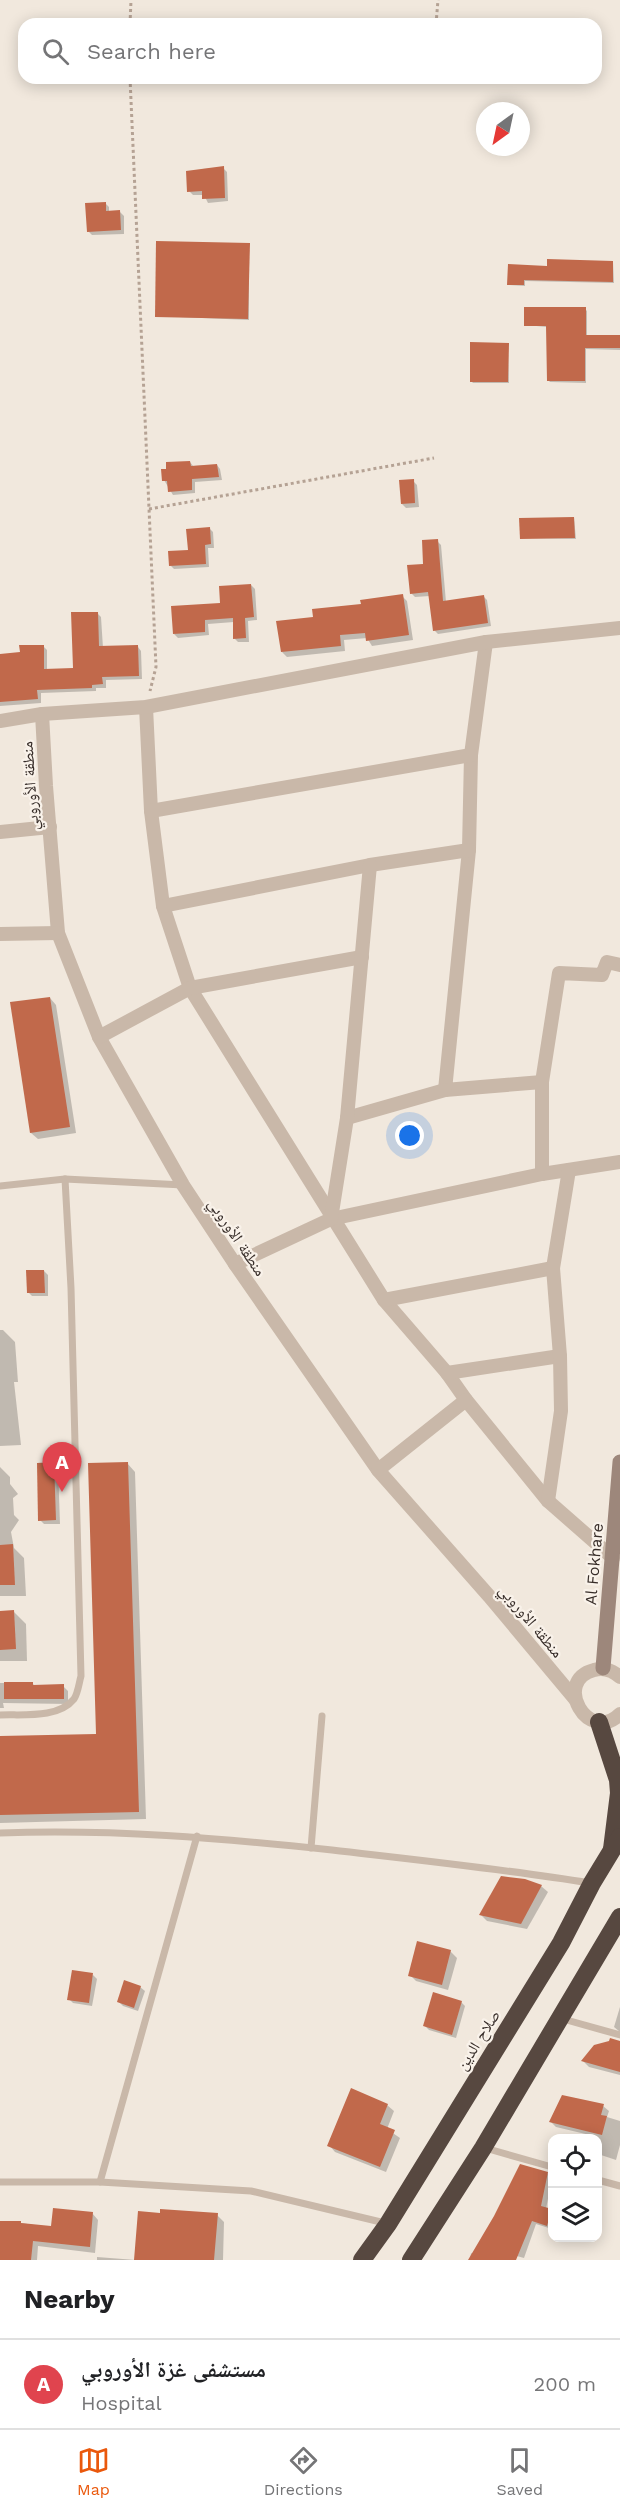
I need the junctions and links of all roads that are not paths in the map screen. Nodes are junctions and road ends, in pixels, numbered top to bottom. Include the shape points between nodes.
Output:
1 (620, 628) edge
2 (486, 642) junction
3 (146, 707) junction
4 (42, 714) junction
5 (0, 721) edge
6 (471, 755) junction
7 (151, 811) junction
8 (50, 827) junction
9 (0, 832) edge
10 (469, 850) junction
11 (370, 865) junction
12 (164, 906) junction
13 (58, 933) junction
14 (0, 934) edge
15 (362, 957) junction
16 (620, 965) edge
17 (190, 988) junction
18 (99, 1037) junction
19 (542, 1082) junction
20 (445, 1090) junction
21 (347, 1119) junction
22 (620, 1162) edge
23 (569, 1170) junction
24 (542, 1174) junction
25 (65, 1179) junction
26 (183, 1185) junction
27 (0, 1186) edge
28 (331, 1219) junction
29 (235, 1264) junction
30 (553, 1268) junction
31 (384, 1300) junction
32 (560, 1356) junction
33 (447, 1373) junction
34 (466, 1400) junction
35 (620, 1462) edge
36 (378, 1470) junction
37 (548, 1501) junction
38 (613, 1558) junction
39 (603, 1668) junction
40 (620, 1677) edge
41 (575, 1699) junction
42 (620, 1714) edge
43 (0, 1715) edge
44 (322, 1716) dead end
45 (599, 1722) junction
46 (0, 1833) edge
47 (197, 1836) junction
48 (616, 1843) edge
49 (311, 1848) junction
50 (592, 1883) junction
51 (620, 1917) edge
52 (560, 2018) junction
53 (620, 2035) edge
54 (483, 2148) junction
55 (548, 2166) edge
56 (602, 2181) edge
57 (0, 2182) edge
58 (100, 2182) junction
59 (620, 2186) edge
60 (388, 2224) junction
61 (362, 2260) edge
62 (411, 2260) edge

1 - 2 street
2 - 3 street
2 - 6 street
3 - 4 street
3 - 7 street
4 - 5 street
4 - 8 street, منطقة الأوروبي
6 - 7 street
6 - 10 street
7 - 12 street
8 - 9 street
8 - 13 street, منطقة الأوروبي
10 - 11 street
10 - 20 street
11 - 12 street
11 - 15 street
12 - 17 street
13 - 14 street
13 - 18 street, منطقة الأوروبي
15 - 17 street
15 - 21 street
16 - 19 street via 607,962 602,975 559,973
17 - 18 street
17 - 28 street
18 - 26 street, منطقة الأوروبي
19 - 20 street
19 - 24 street
20 - 21 street
21 - 28 street
22 - 23 street
23 - 24 street
23 - 30 street
24 - 28 street
25 - 26 lane
25 - 27 lane
25 - 43 lane via 81,1676 75,1697 67,1706 44,1714
26 - 29 street, منطقة الأوروبي
28 - 29 street
28 - 31 street
29 - 36 street, منطقة الأوروبي
30 - 31 street
30 - 32 street
31 - 33 street
32 - 33 street
32 - 37 street via 561,1411
33 - 34 street
34 - 36 street
34 - 37 street
35 - 38 street, Al Fokhare
36 - 41 street, منطقة الأوروبي
37 - 38 street
38 - 39 street, Al Fokhare
39 - 40 street
39 - 41 street via 583,1676
41 - 45 street, منطقة الأوروبي via 583,1715
42 - 45 street
44 - 49 lane
45 - 48 highway via 618,1780
46 - 47 lane via 70,1831
47 - 49 lane
47 - 58 lane
48 - 50 highway, صلاح الدين
49 - 50 lane via 490,1867
50 - 60 highway, صلاح الدين via 561,1943
51 - 52 highway
52 - 53 lane
52 - 54 highway
54 - 55 lane
54 - 62 highway
56 - 59 lane
57 - 58 lane
58 - 60 lane via 251,2191
60 - 61 highway, صلاح الدين

